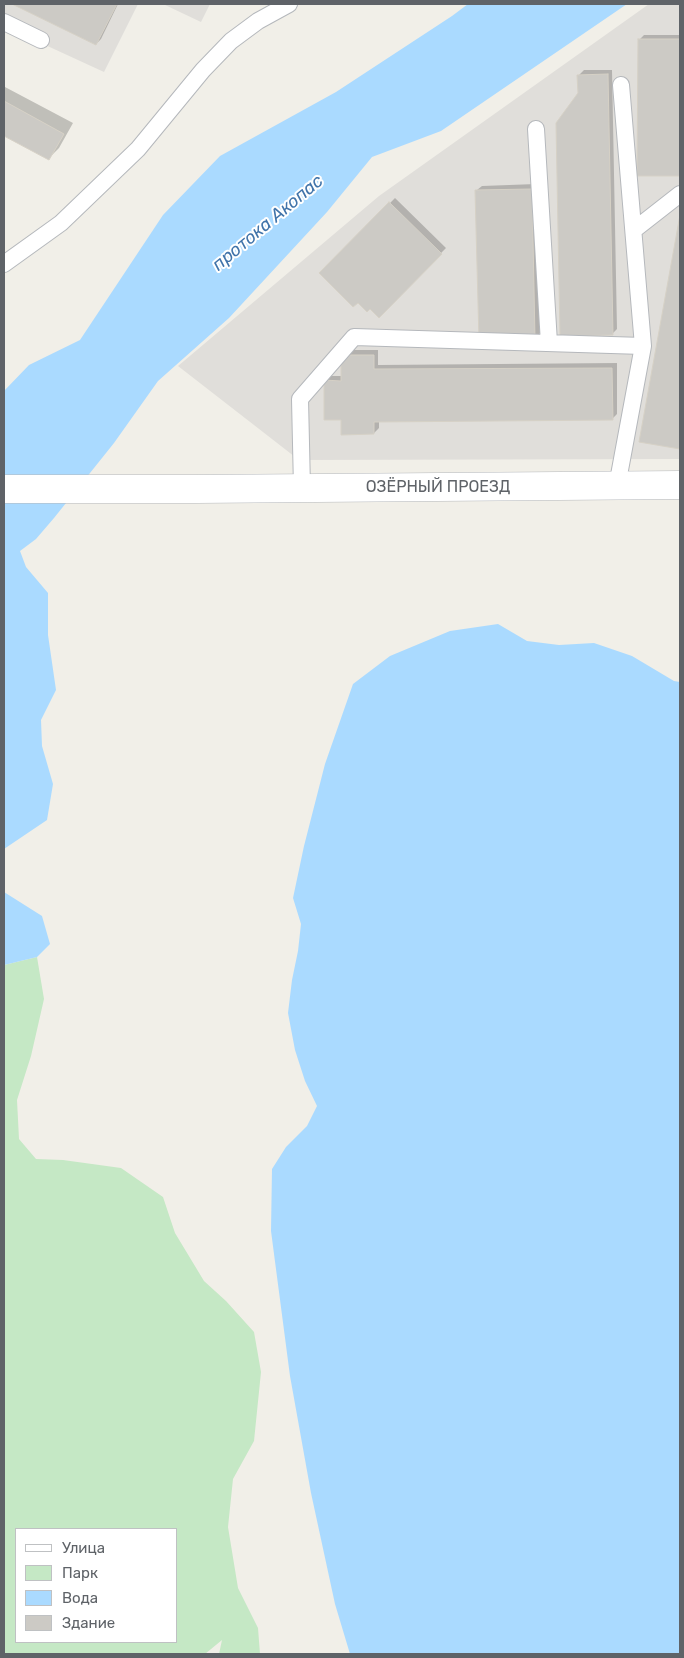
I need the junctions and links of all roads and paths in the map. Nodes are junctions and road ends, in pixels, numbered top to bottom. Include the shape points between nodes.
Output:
1 (290, 4) edge
2 (4, 22) edge
3 (42, 40) dead end
4 (621, 85) dead end
5 (536, 129) dead end
6 (680, 194) edge
7 (634, 230) junction
8 (4, 264) edge
9 (549, 343) junction
10 (643, 346) junction
11 (680, 485) edge
12 (616, 486) junction
13 (302, 488) junction
14 (4, 490) edge

1 - 8 lane via 258,21 231,41 138,149 61,223
2 - 3 lane
4 - 7 lane
5 - 9 lane
6 - 7 lane
7 - 10 lane
9 - 10 lane
9 - 13 lane via 354,337 300,399
10 - 12 lane
11 - 12 street, ОЗЁРНЫЙ ПРОЕЗД
12 - 13 street, ОЗЁРНЫЙ ПРОЕЗД
13 - 14 street, ОЗЁРНЫЙ ПРОЕЗД

